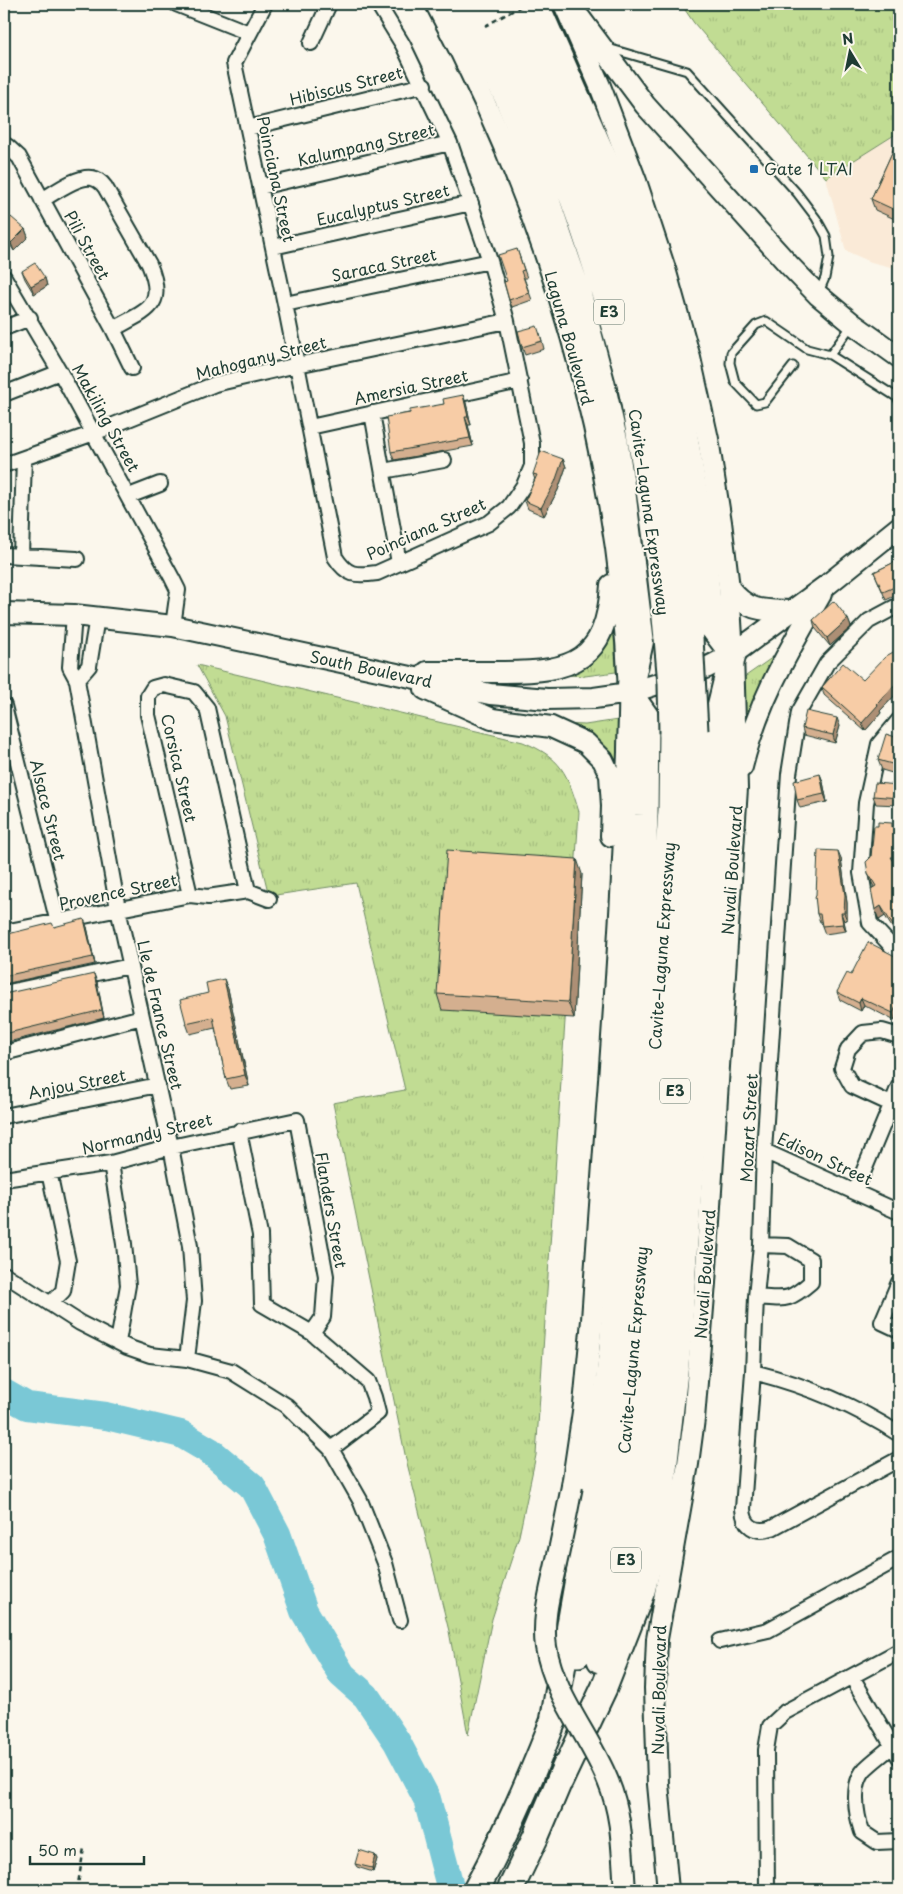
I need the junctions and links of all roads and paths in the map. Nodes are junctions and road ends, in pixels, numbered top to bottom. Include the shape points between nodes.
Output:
1 (176, 4) edge
2 (265, 4) edge
3 (329, 4) edge
4 (378, 4) edge
5 (436, 4) edge
6 (460, 4) edge
7 (511, 4) edge
8 (525, 4) edge
9 (536, 4) edge
10 (564, 4) edge
11 (570, 4) edge
12 (485, 15) edge
13 (249, 32) junction
14 (311, 43) dead end
15 (600, 45) junction
16 (424, 85) junction
17 (248, 128) junction
18 (450, 143) junction
19 (4, 146) edge
20 (260, 187) junction
21 (42, 200) junction
22 (471, 203) junction
23 (273, 247) junction
24 (490, 261) junction
25 (4, 277) edge
26 (818, 295) junction
27 (285, 304) junction
28 (30, 318) junction
29 (507, 322) junction
30 (853, 324) junction
31 (4, 328) edge
32 (113, 329) junction
33 (830, 355) junction
34 (899, 357) edge
35 (297, 365) junction
36 (793, 366) dead end
37 (132, 368) dead end
38 (60, 372) junction
39 (520, 381) junction
40 (4, 394) edge
41 (899, 401) edge
42 (372, 413) junction
43 (310, 427) junction
44 (94, 433) junction
45 (24, 458) junction
46 (444, 460) dead end
47 (4, 466) edge
48 (383, 471) junction
49 (160, 484) dead end
50 (129, 496) junction
51 (899, 527) edge
52 (614, 539) junction
53 (4, 555) edge
54 (21, 556) junction
55 (77, 559) dead end
56 (399, 563) junction
57 (826, 585) junction
58 (729, 588) junction
59 (899, 605) edge
60 (793, 611) junction
61 (4, 613) edge
62 (74, 615) junction
63 (97, 617) junction
64 (168, 625) junction
65 (678, 638) junction
66 (733, 654) junction
67 (390, 672) junction
68 (77, 680) junction
69 (629, 692) junction
70 (4, 706) edge
71 (899, 720) edge
72 (683, 732) junction
73 (737, 788) junction
74 (248, 891) junction
75 (190, 895) junction
76 (269, 899) dead end
77 (118, 909) junction
78 (58, 923) junction
79 (4, 932) edge
80 (618, 941) junction
81 (899, 951) edge
82 (130, 966) junction
83 (4, 993) edge
84 (142, 1017) junction
85 (899, 1036) edge
86 (4, 1053) edge
87 (158, 1086) junction
88 (899, 1086) edge
89 (891, 1104) junction
90 (4, 1116) edge
91 (297, 1120) joint
92 (239, 1131) junction
93 (172, 1147) junction
94 (764, 1151) junction
95 (111, 1163) junction
96 (49, 1172) junction
97 (4, 1179) edge
98 (855, 1192) junction
99 (899, 1212) edge
100 (762, 1245) junction
101 (4, 1274) edge
102 (899, 1282) edge
103 (756, 1297) junction
104 (50, 1304) junction
105 (899, 1330) edge
106 (312, 1333) junction
107 (118, 1342) junction
108 (187, 1359) junction
109 (753, 1372) junction
110 (899, 1434) edge
111 (331, 1449) junction
112 (899, 1459) edge
113 (899, 1558) edge
114 (400, 1620) dead end
115 (720, 1641) dead end
116 (899, 1651) edge
117 (852, 1677) junction
118 (552, 1722) junction
119 (896, 1752) edge
120 (560, 1781) junction
121 (899, 1841) edge
122 (84, 1848) dead end
123 (76, 1890) edge
124 (476, 1890) edge
125 (510, 1890) edge
126 (624, 1890) edge
127 (668, 1890) edge
128 (767, 1890) edge

1 - 13 street
2 - 13 street, Poinciana Street
3 - 14 street
4 - 16 street, Poinciana Street
5 - 52 main road, Laguna Boulevard via 487,103 534,222 564,310 602,466
6 - 69 highway via 508,97 534,163 577,289 602,384 624,494 641,639
7 - 65 highway, Cavite–Laguna Expressway / E3 via 575,139 640,331 671,472
8 - 12 path, bridge
9 - 66 highway via 614,181 648,283 666,346 684,434 702,538 710,624
10 - 58 main road via 614,122 677,311 708,440
11 - 15 main road
12 - 65 highway, Cavite–Laguna Expressway / E3 via 524,82 578,213 630,386 660,565
13 - 17 street, Poinciana Street via 234,63
15 - 26 main road via 660,122
15 - 26 lane via 687,71 797,193 816,218 827,242 829,257
16 - 17 street, Hibiscus Street
16 - 18 street, Poinciana Street
17 - 20 street, Poinciana Street
18 - 20 street, Kalumpang Street
18 - 22 street, Poinciana Street
19 - 21 street, Pili Street via 19,157
20 - 23 street, Poinciana Street
21 - 32 street, Pili Street
21 - 32 street via 80,179 100,181 149,264 156,283 155,300 147,310
22 - 23 street, Eucalyptus Street
22 - 24 street, Poinciana Street
23 - 27 street, Poinciana Street
24 - 27 street, Saraca Street
24 - 29 street, Poinciana Street
25 - 28 street, Makiling Street
26 - 30 main road
27 - 35 street, Poinciana Street
28 - 31 street
28 - 38 street, Makiling Street
29 - 35 street, Mahogany Street
29 - 39 street, Poinciana Street
30 - 33 lane
30 - 34 main road
32 - 37 street, Pili Street
33 - 36 lane via 807,349 766,321 756,324 731,353 734,382 756,404 765,402
33 - 41 lane
35 - 43 street, Poinciana Street
35 - 44 street, Mahogany Street via 215,384
38 - 40 street
38 - 44 street, Makiling Street
39 - 42 street, Amersia Street
39 - 56 street, Poinciana Street via 532,443 532,466 524,485 509,507 489,523
42 - 43 street, Amersia Street
42 - 48 street
43 - 56 street, Poinciana Street via 338,563 352,574 364,575
44 - 45 street, Mahogany Street
44 - 50 street, Makiling Street
45 - 47 street, Mahogany Street
45 - 54 street
46 - 48 street
48 - 56 street
49 - 50 street
50 - 64 street, Makiling Street via 172,578
51 - 57 main road, South Boulevard
52 - 67 main road via 606,620 593,646 568,666 544,671
52 - 69 main road, Laguna Boulevard
53 - 54 street
54 - 55 street
57 - 60 main road, South Boulevard
57 - 73 main road via 763,701
58 - 60 main road via 751,607
58 - 66 main road
59 - 94 street, Mozart Street via 869,621 827,663 799,712 788,774
60 - 66 main road, South Boulevard
61 - 62 main road, South Boulevard
62 - 63 main road, South Boulevard
62 - 68 street, Lle de France Street via 70,667
63 - 64 main road, South Boulevard
63 - 68 street via 89,666
64 - 67 main road, South Boulevard
65 - 72 highway, Cavite–Laguna Expressway / E3, bridge
66 - 69 main road, South Boulevard via 696,672
66 - 73 main road, Nuvali Boulevard
66 - 120 highway via 718,715 718,804 679,1336 661,1496 642,1590 604,1688
67 - 69 main road, South Boulevard via 524,698 581,699
67 - 80 main road via 492,719 565,732 598,754 611,782 609,874
68 - 77 street, Lle de France Street
69 - 80 main road
69 - 118 highway via 646,717 645,814 612,1348 591,1507
70 - 78 street, Alsace Street
71 - 81 street via 879,744 866,803 861,873 870,923 894,950
72 - 118 highway, Cavite–Laguna Expressway / E3 via 671,810 639,1304 624,1448 610,1531 593,1600 576,1659
72 - 120 highway, Cavite–Laguna Expressway / E3 via 694,800 662,1280 646,1451 630,1545 607,1634
73 - 127 main road, Nuvali Boulevard via 694,1419 657,1639 658,1775
74 - 75 street, Provence Street via 208,897
74 - 75 street, Corsica Street via 207,708 194,692 164,685 153,688 148,696 148,715
74 - 76 street, Provence Street
75 - 77 street, Provence Street
77 - 78 street, Provence Street
77 - 82 street, Lle de France Street
78 - 79 street, Provence Street
80 - 126 main road, bridge via 584,1405 545,1624 546,1646 554,1676 598,1758 613,1794 621,1830
82 - 83 street
82 - 84 street, Lle de France Street
84 - 86 street
84 - 87 street, Lle de France Street
85 - 89 street via 882,1031 862,1033 848,1049 842,1068 852,1086
87 - 90 street, Anjou Street
87 - 93 street, Lle de France Street
88 - 89 street
89 - 98 street
91 - 92 street, Normandy Street
91 - 106 street, Flanders Street via 326,1276 323,1317
92 - 93 street, Normandy Street
92 - 106 street via 260,1235 262,1304
93 - 95 street, Normandy Street
93 - 108 street, Lle de France Street via 190,1246 194,1292
94 - 98 street, Edison Street
94 - 100 street, Mozart Street
95 - 96 street, Normandy Street
95 - 107 street via 128,1285
96 - 97 street, Normandy Street
96 - 104 street via 68,1261 63,1291
98 - 99 street, Edison Street
100 - 103 street, Mozart Street
100 - 103 street via 788,1246 811,1260 811,1282 795,1296 782,1299
101 - 104 street
102 - 105 street via 882,1322
103 - 109 street, Mozart Street
104 - 107 street
106 - 111 street via 368,1381 378,1413
107 - 108 street via 150,1355
108 - 111 street via 231,1371 287,1406
109 - 110 street via 821,1392
109 - 112 street, Mozart Street via 743,1509 744,1520 752,1528 772,1528
111 - 114 street via 360,1500 385,1563
113 - 115 street via 768,1630
116 - 117 street
117 - 119 street
117 - 128 street via 785,1712 770,1726 766,1750
118 - 124 highway, Cavite–Laguna Expressway / E3 via 534,1770
119 - 121 street via 864,1770 857,1784 857,1818 862,1832 877,1842
120 - 125 highway, Cavite–Laguna Expressway / E3
122 - 123 path

